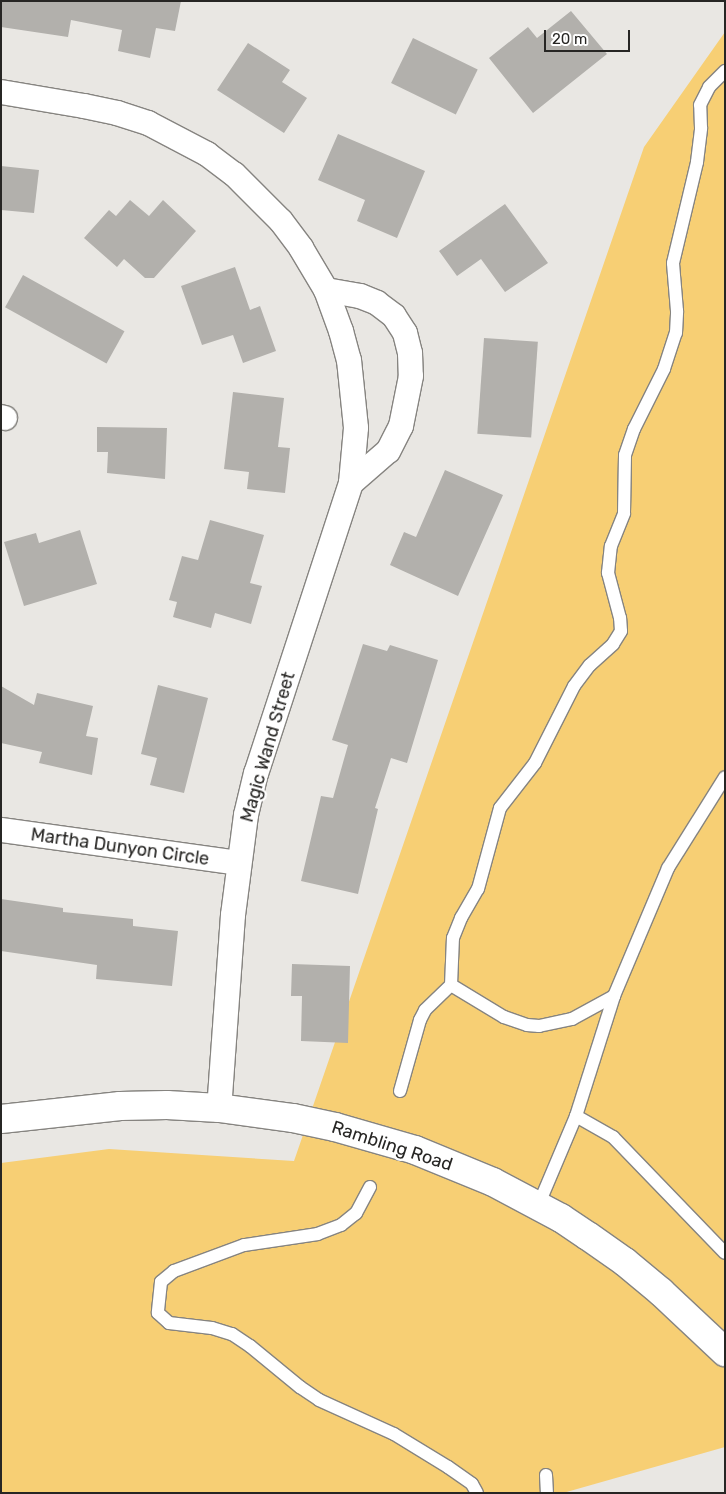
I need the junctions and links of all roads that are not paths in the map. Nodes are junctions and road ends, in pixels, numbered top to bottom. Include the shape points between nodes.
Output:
1 (725, 71) edge
2 (1, 92) edge
3 (326, 290) junction
4 (351, 483) junction
5 (725, 777) edge
6 (1, 830) edge
7 (239, 863) junction
8 (451, 985) junction
9 (614, 996) junction
10 (400, 1091) dead end
11 (219, 1108) junction
12 (576, 1116) junction
13 (1, 1118) edge
14 (370, 1187) dead end
15 (538, 1206) junction
16 (725, 1253) edge
17 (725, 1352) edge
18 (546, 1475) dead end
19 (477, 1493) edge
20 (547, 1493) edge

1 - 8 lane via 709,87 700,105 697,162 673,264 676,333 664,369 634,429 625,455 624,513 611,546 608,574 621,631 614,644 590,665 574,686 536,763 500,808 478,889 453,938
2 - 3 street, Magic Wand Street via 117,113 155,127 207,154 246,185 281,221
3 - 4 street, Magic Wand Street via 341,330 354,393 356,428
3 - 4 street via 360,296 377,303 394,316 405,333 410,353 411,376 401,426 388,451
4 - 7 street, Magic Wand Street via 256,773
5 - 9 lane via 668,868
6 - 7 street, Martha Dunyon Circle
7 - 11 street, Magic Wand Street
8 - 9 lane via 504,1017 540,1026 572,1018
8 - 10 lane via 425,1010 420,1020
9 - 12 lane
11 - 13 street, Rambling Road via 120,1106
11 - 15 street, Rambling Road via 293,1118 377,1138 452,1164
12 - 15 lane
12 - 16 lane via 613,1137
14 - 19 lane via 356,1213 341,1225 318,1234 244,1245 174,1271 161,1282 158,1313 168,1323 212,1328 232,1334 300,1388 394,1434 472,1484
15 - 17 street, Rambling Road via 626,1262
18 - 20 lane

